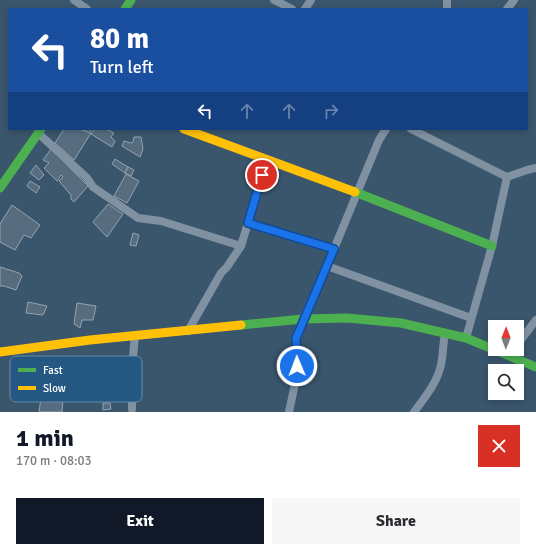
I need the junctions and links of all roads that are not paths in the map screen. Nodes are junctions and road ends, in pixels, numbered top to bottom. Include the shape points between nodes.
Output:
1 (74, 0) edge
2 (274, 0) edge
3 (514, 0) edge
4 (86, 8) edge
5 (290, 8) edge
6 (508, 8) edge
7 (187, 130) edge
8 (385, 130) edge
9 (413, 130) edge
10 (39, 131) edge
11 (267, 160) junction
12 (536, 168) edge
13 (507, 177) junction
14 (0, 188) edge
15 (357, 193) junction
16 (248, 223) junction
17 (241, 246) junction
18 (492, 246) junction
19 (334, 249) junction
20 (328, 266) junction
21 (471, 318) junction
22 (302, 319) junction
23 (536, 320) edge
24 (188, 331) junction
25 (445, 333) junction
26 (135, 336) junction
27 (524, 336) edge
28 (466, 338) junction
29 (488, 345) edge
30 (0, 352) edge
31 (133, 356) edge
32 (518, 356) edge
33 (536, 367) edge
34 (132, 402) edge
35 (132, 409) dead end
36 (289, 412) edge
37 (414, 412) edge

1 - 4 street
2 - 5 street
3 - 6 street
7 - 11 street
8 - 15 street
9 - 13 street
10 - 14 street
10 - 17 street via 93,187 138,218 161,221
11 - 15 street
11 - 16 street
12 - 13 street
13 - 18 street
15 - 18 street
15 - 19 street
16 - 17 street
16 - 19 street
17 - 24 street via 220,273
18 - 21 street
19 - 20 street
20 - 21 street
20 - 22 street
21 - 28 street
22 - 24 street
22 - 25 street via 347,318 401,323
22 - 36 street via 296,338 296,380
23 - 27 street
24 - 26 street
25 - 28 street
25 - 37 street via 441,365 436,380
26 - 30 street
26 - 31 street
28 - 29 street
32 - 33 street
34 - 35 street

